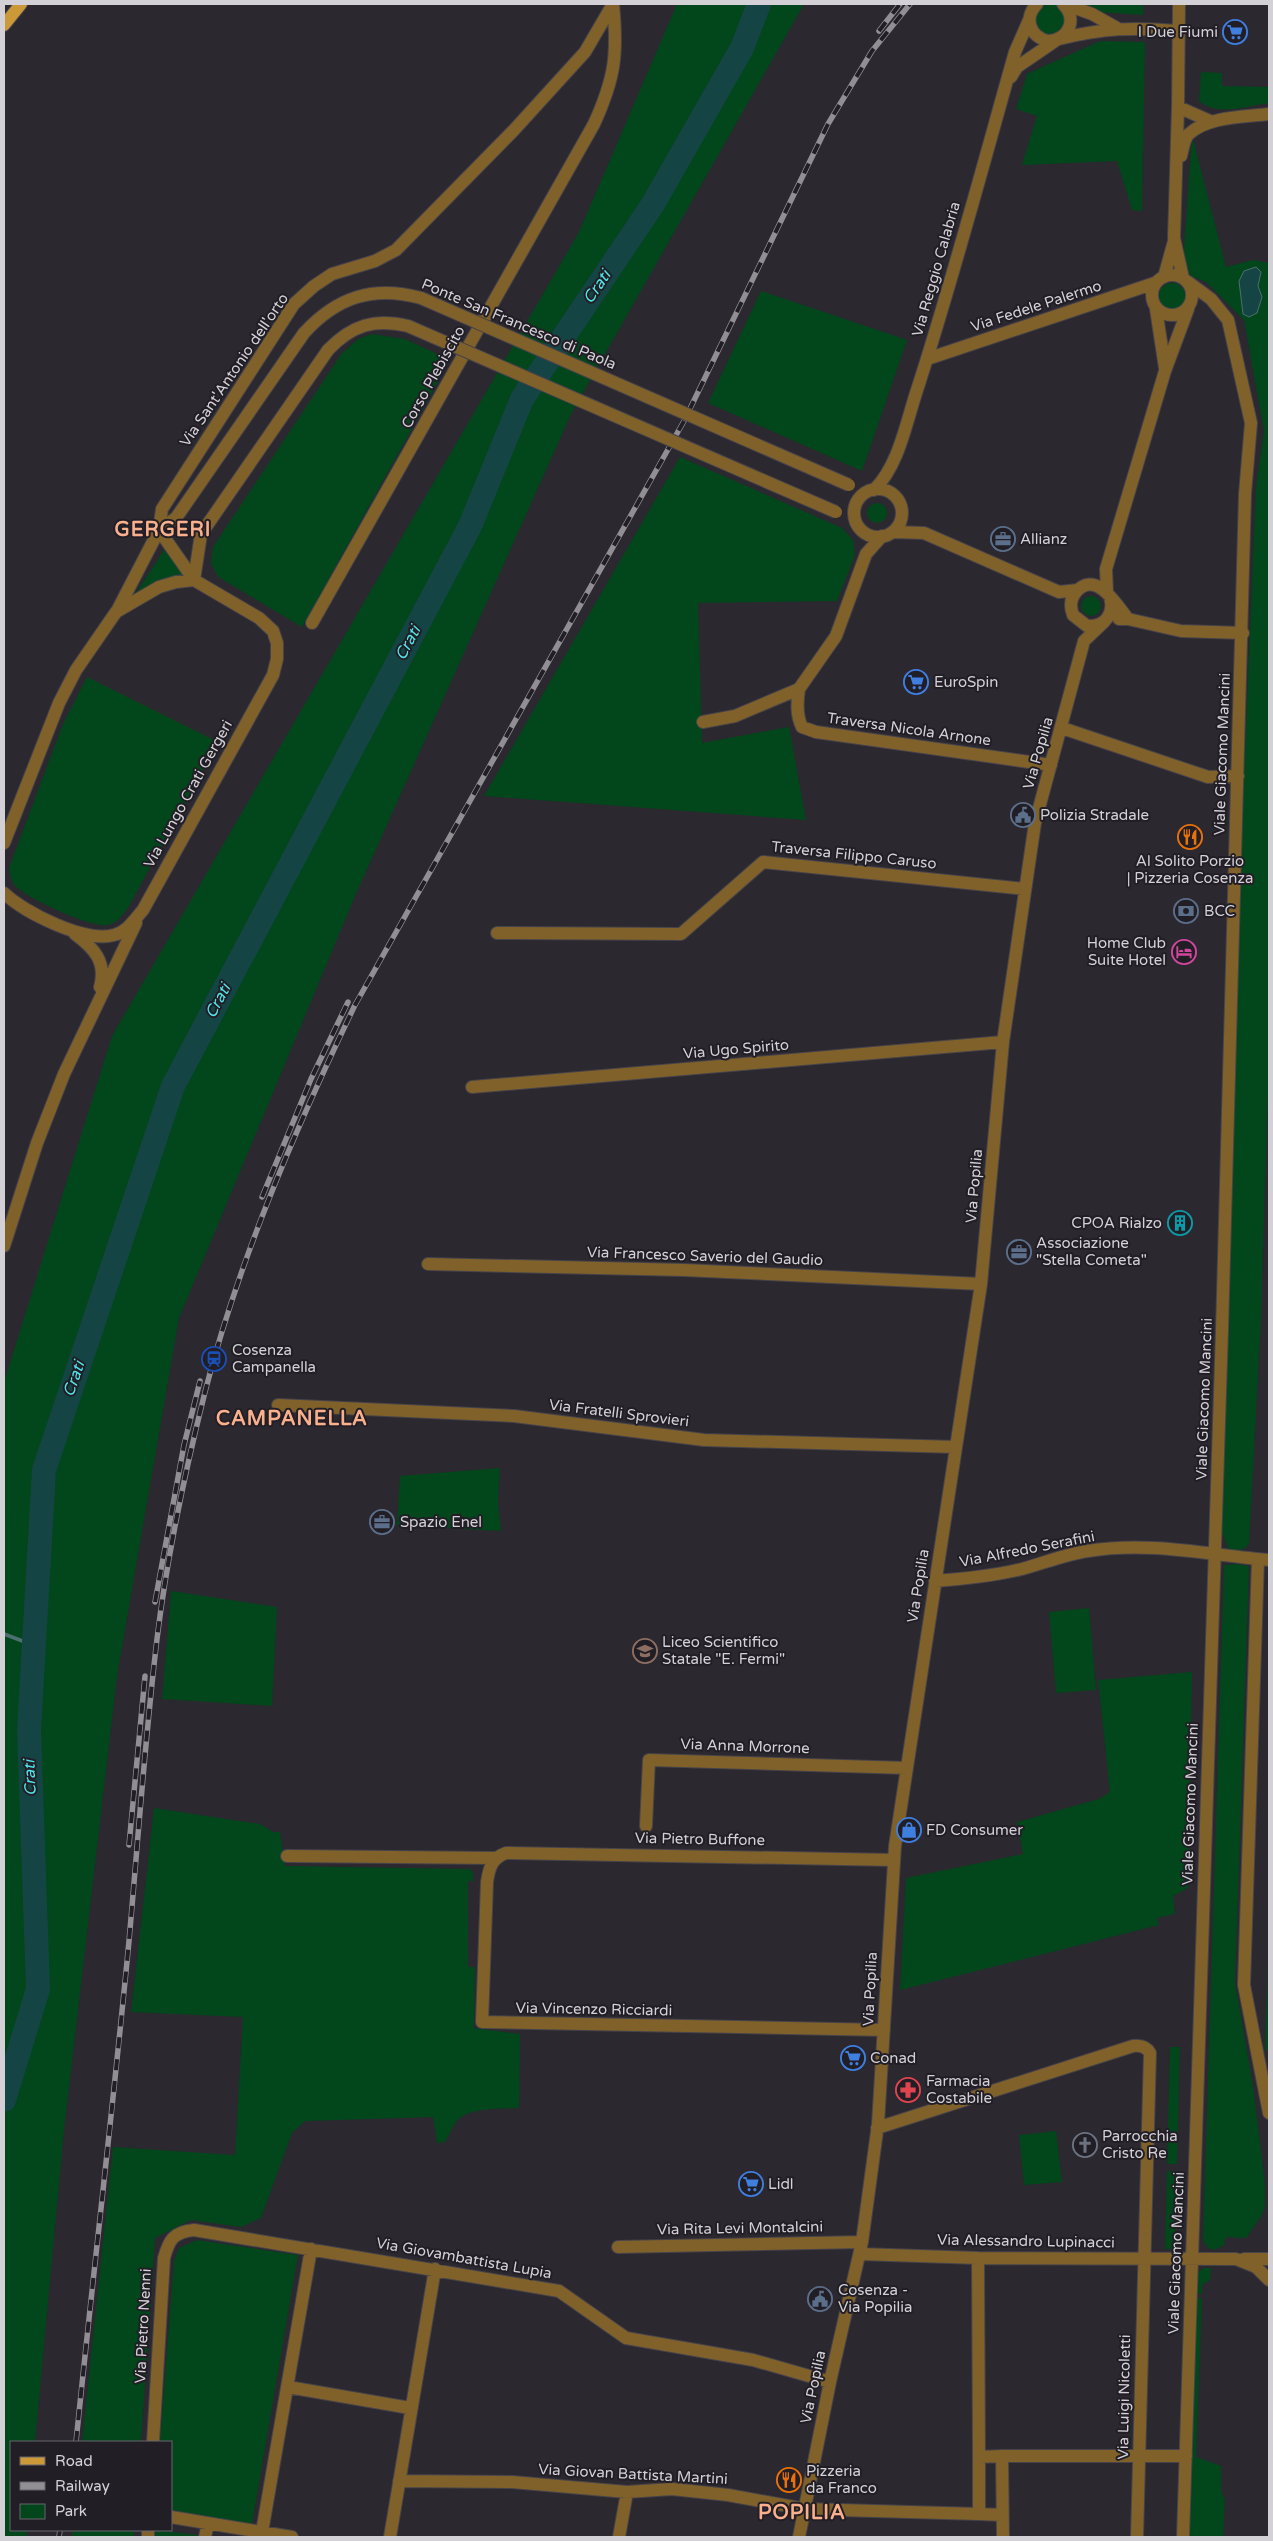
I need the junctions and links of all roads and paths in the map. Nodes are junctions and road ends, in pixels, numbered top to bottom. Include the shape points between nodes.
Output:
1 (21, 4) edge
2 (613, 4) edge
3 (1064, 4) edge
4 (1179, 4) edge
5 (1033, 9) edge
6 (4, 25) edge
7 (1117, 28) junction
8 (1178, 31) junction
9 (1057, 40) junction
10 (1006, 85) junction
11 (1178, 107) junction
12 (1269, 114) edge
13 (1212, 122) junction
14 (1177, 168) junction
15 (1174, 238) junction
16 (1159, 280) junction
17 (1185, 280) junction
18 (1156, 309) junction
19 (1188, 309) junction
20 (927, 359) junction
21 (1165, 371) junction
22 (894, 461) junction
23 (870, 491) junction
24 (896, 498) junction
25 (902, 510) junction
26 (855, 520) junction
27 (159, 530) junction
28 (863, 531) junction
29 (924, 533) junction
30 (888, 534) junction
31 (866, 554) junction
32 (1106, 569) junction
33 (194, 580) junction
34 (1083, 588) junction
35 (1060, 592) junction
36 (1108, 595) junction
37 (116, 612) junction
38 (1072, 613) junction
39 (1128, 619) junction
40 (1105, 621) junction
41 (312, 623) dead end
42 (1243, 633) junction
43 (1084, 641) junction
44 (799, 689) junction
45 (703, 722) dead end
46 (1062, 728) junction
47 (1052, 765) junction
48 (1238, 776) junction
49 (4, 843) edge
50 (1025, 889) junction
51 (4, 894) edge
52 (9, 902) edge
53 (143, 910) junction
54 (69, 930) junction
55 (497, 934) dead end
56 (94, 1006) junction
57 (1003, 1042) junction
58 (472, 1088) dead end
59 (4, 1246) edge
60 (428, 1264) dead end
61 (981, 1284) junction
62 (278, 1405) dead end
63 (956, 1447) junction
64 (1214, 1556) junction
65 (1264, 1560) edge
66 (936, 1581) junction
67 (907, 1768) junction
68 (646, 1826) dead end
69 (501, 1855) junction
70 (287, 1856) dead end
71 (894, 1860) junction
72 (884, 2030) junction
73 (1269, 2073) edge
74 (1265, 2092) junction
75 (1269, 2113) edge
76 (878, 2128) junction
77 (194, 2230) joint
78 (618, 2247) dead end
79 (861, 2248) junction
80 (311, 2249) junction
81 (978, 2258) junction
82 (1144, 2258) junction
83 (1192, 2259) junction
84 (1269, 2259) edge
85 (1236, 2260) junction
86 (435, 2269) junction
87 (1269, 2280) edge
88 (830, 2382) junction
89 (288, 2386) junction
90 (410, 2408) junction
91 (153, 2441) edge
92 (1139, 2455) junction
93 (1002, 2456) junction
94 (1186, 2456) junction
95 (979, 2457) junction
96 (399, 2480) junction
97 (627, 2492) junction
98 (805, 2509) junction
99 (979, 2514) junction
100 (1002, 2515) junction
101 (172, 2518) edge
102 (208, 2523) junction
103 (262, 2532) junction
104 (205, 2537) edge
105 (292, 2537) edge
106 (390, 2537) edge
107 (619, 2537) edge
108 (799, 2537) edge
109 (1003, 2537) edge
110 (1137, 2537) edge
111 (1183, 2537) edge

1 - 6 main road
2 - 27 street, Via Sant'Antonio dell'orto via 585,52 396,250 375,261 332,274 294,304 162,509
2 - 41 street, Corso Plebiscito via 617,41 615,65 607,96 594,124
3 - 7 street
3 - 9 street, Via Reggio Calabria via 1071,20 1068,32
4 - 8 street
5 - 9 street, Via Reggio Calabria via 1030,26 1037,36 1042,40
5 - 10 street, Via Reggio Calabria via 1015,52
7 - 8 street
7 - 9 street
8 - 11 street
9 - 10 street, Via Reggio Calabria via 1017,67
10 - 20 street, Via Reggio Calabria
11 - 13 street
11 - 14 street
12 - 13 street
13 - 14 street via 1188,135
14 - 15 street
15 - 16 street
15 - 17 street
16 - 17 street via 1170,275
16 - 18 street via 1151,296
16 - 20 street, Via Fedele Palermo
17 - 19 street via 1192,295
17 - 42 street, Viale Giacomo Mancini via 1211,299 1228,320 1251,423 1245,494
18 - 19 street via 1172,316
18 - 21 street
19 - 21 street
20 - 22 street, Via Reggio Calabria
21 - 32 street
22 - 23 street, Via Reggio Calabria via 884,480
22 - 24 street, Via Reggio Calabria
23 - 24 street via 890,493
23 - 26 street, Via Reggio Calabria via 861,496 855,507
23 - 27 street, Ponte San Francesco di Paola, bridge via 849,485 421,298 406,294 367,294 331,307 318,317 176,518
24 - 25 street, Via Reggio Calabria
25 - 29 street, Via Reggio Calabria
25 - 30 street via 898,526
26 - 28 street
26 - 33 street, bridge via 408,326 390,322 356,328 328,350 201,534
27 - 33 street, Via Lungo Crati Gergeri
27 - 37 street
28 - 30 street via 875,537
28 - 31 street
29 - 30 street
29 - 35 street
30 - 31 street
31 - 44 street via 836,636
32 - 34 street
32 - 36 street
33 - 37 street via 159,588
33 - 53 street, Via Lungo Crati Gergeri via 259,618 273,631 277,659 273,675
34 - 35 street
34 - 36 street via 1099,586
34 - 38 street via 1072,599
35 - 38 street
36 - 39 street
36 - 40 street via 1112,608
37 - 49 street via 76,670 58,703
38 - 40 street via 1087,626
38 - 43 street
39 - 40 street
39 - 42 street via 1181,631
40 - 43 street
42 - 48 street, Viale Giacomo Mancini
43 - 46 street, Via Popilia
44 - 45 street via 735,716
44 - 47 street, Traversa Nicola Arnone via 799,721 802,727 816,732
46 - 47 street, Via Popilia
46 - 48 street via 1208,777
47 - 50 street, Via Popilia via 1035,823
48 - 64 street, Viale Giacomo Mancini
50 - 55 street, Traversa Filippo Caruso via 763,862 681,934
50 - 57 street, Via Popilia
51 - 52 street, Via Lungo Crati Gergeri
52 - 54 street, Via Lungo Crati Gergeri
53 - 54 street, Via Lungo Crati Gergeri via 128,928 115,935 97,937
53 - 56 street
54 - 56 street via 92,946 102,967 102,981
56 - 59 street via 37,1143
57 - 58 street, Via Ugo Spirito
57 - 61 street, Via Popilia
60 - 61 street, Via Francesco Saverio del Gaudio via 684,1270
61 - 63 street, Via Popilia
62 - 63 street, Via Fratelli Sprovieri via 514,1416 704,1440
63 - 66 street, Via Popilia
64 - 65 street, Via Alfredo Serafini
64 - 66 street, Via Alfredo Serafini via 1153,1546 1088,1551 1021,1569
64 - 83 street, Viale Giacomo Mancini
65 - 74 street via 1244,1985
66 - 67 street, Via Popilia
67 - 68 street, Via Anna Morrone via 649,1760
67 - 71 street, Via Popilia
69 - 70 street, Via Pietro Buffone
69 - 71 street, Via Pietro Buffone
69 - 72 street, Via Vincenzo Ricciardi via 489,1870 486,1882 482,2022
71 - 72 street, Via Popilia
72 - 76 street, Via Popilia
73 - 74 street
74 - 75 street
76 - 79 street, Via Popilia
76 - 82 street, Via Luigi Nicoletti via 1133,2046 1143,2046 1150,2053
77 - 80 street, Via Giovambattista Lupia
77 - 91 street, Via Pietro Nenni via 178,2234 169,2241 164,2258
78 - 79 street, Via Rita Levi Montalcini
79 - 81 street, Via Alessandro Lupinacci
79 - 88 street, Via Popilia
80 - 86 street, Via Giovambattista Lupia
80 - 89 street
81 - 82 street, Via Alessandro Lupinacci
81 - 95 street
82 - 83 street, Via Alessandro Lupinacci
82 - 92 street, Via Luigi Nicoletti
83 - 85 street, Via Alessandro Lupinacci
83 - 94 street, Viale Giacomo Mancini
84 - 85 street
85 - 87 street via 1256,2267
86 - 88 street, Via Giovambattista Lupia via 559,2291 626,2338 753,2360
86 - 90 street
88 - 98 street, Via Popilia
89 - 90 street
89 - 103 street
90 - 96 street
92 - 93 street
92 - 94 street
92 - 110 street, Via Luigi Nicoletti
93 - 95 street
93 - 100 street
94 - 111 street, Viale Giacomo Mancini
95 - 99 street
96 - 97 street, Via Giovan Battista Martini via 512,2482
96 - 106 street
97 - 98 street, Via Giovan Battista Martini via 672,2490 728,2494
97 - 107 street
98 - 99 street, Via Giovan Battista Martini
98 - 108 street, Via Popilia
99 - 100 street, Via Giovan Battista Martini
100 - 109 street
101 - 102 street
102 - 103 street
102 - 104 street
103 - 105 street

